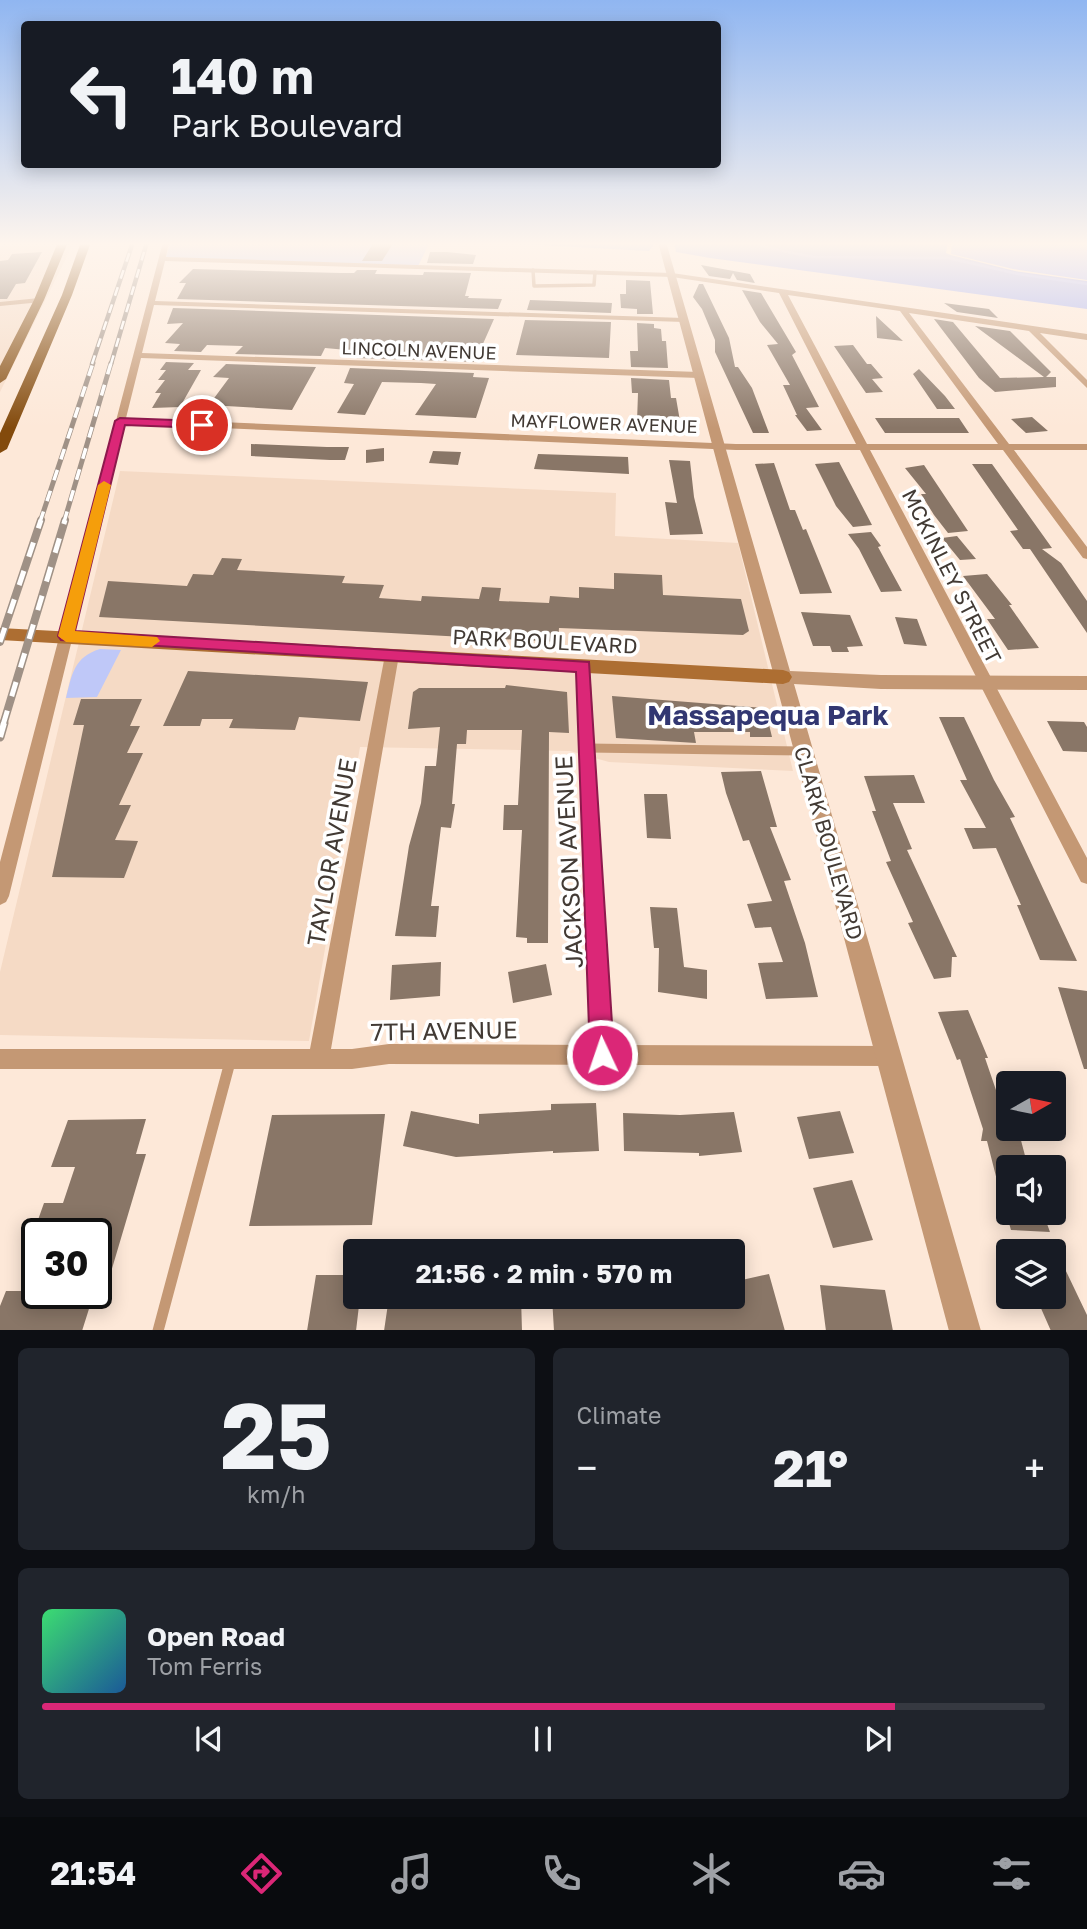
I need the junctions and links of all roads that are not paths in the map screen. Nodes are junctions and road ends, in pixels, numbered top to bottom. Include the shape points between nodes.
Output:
1 (37, 304) edge
2 (63, 304) edge
3 (151, 304) edge
4 (184, 304) edge
5 (680, 304) edge
6 (789, 304) edge
7 (861, 304) edge
8 (903, 310) junction
9 (684, 320) junction
10 (1032, 329) junction
11 (1087, 337) edge
12 (137, 355) junction
13 (699, 375) junction
14 (0, 379) edge
15 (1087, 385) edge
16 (120, 421) junction
17 (719, 445) junction
18 (863, 447) junction
19 (1006, 447) junction
20 (1087, 447) edge
21 (0, 449) edge
22 (1087, 555) edge
23 (0, 634) edge
24 (66, 636) junction
25 (392, 655) junction
26 (583, 666) junction
27 (783, 677) junction
28 (986, 683) junction
29 (1087, 683) edge
30 (587, 748) junction
31 (804, 751) junction
32 (1087, 876) edge
33 (0, 896) edge
34 (602, 1055) junction
35 (888, 1056) junction
36 (232, 1058) junction
37 (319, 1058) junction
38 (0, 1059) edge
39 (158, 1330) edge
40 (965, 1330) edge

1 - 14 highway
2 - 21 highway
3 - 12 street
4 - 9 street
5 - 9 street, CLARK BOULEVARD
6 - 18 street, MCKINLEY STREET
7 - 8 street
8 - 10 street
8 - 19 street
9 - 13 street, CLARK BOULEVARD
10 - 11 street
10 - 15 street
12 - 13 street, LINCOLN AVENUE
12 - 16 street
13 - 17 street, CLARK BOULEVARD
16 - 17 street, MAYFLOWER AVENUE
16 - 24 street
17 - 18 street, MAYFLOWER AVENUE
17 - 27 street, CLARK BOULEVARD
18 - 19 street, MAYFLOWER AVENUE
18 - 28 street, MCKINLEY STREET
19 - 20 street, MAYFLOWER AVENUE
19 - 22 street
23 - 24 main road, PARK BOULEVARD
24 - 25 main road, PARK BOULEVARD
24 - 33 street
25 - 26 main road, PARK BOULEVARD
25 - 37 street, TAYLOR AVENUE
26 - 27 main road, PARK BOULEVARD
26 - 30 street, JACKSON AVENUE
27 - 28 street, PARK BOULEVARD
27 - 31 street, CLARK BOULEVARD
28 - 29 street, PARK BOULEVARD
28 - 32 street, MCKINLEY STREET
30 - 31 lane
30 - 34 street, JACKSON AVENUE
31 - 35 street, CLARK BOULEVARD
34 - 35 street, 7TH AVENUE
34 - 37 street, 7TH AVENUE
35 - 40 street, CLARK BOULEVARD
36 - 37 street, 7TH AVENUE
36 - 38 street, 7TH AVENUE
36 - 39 lane

